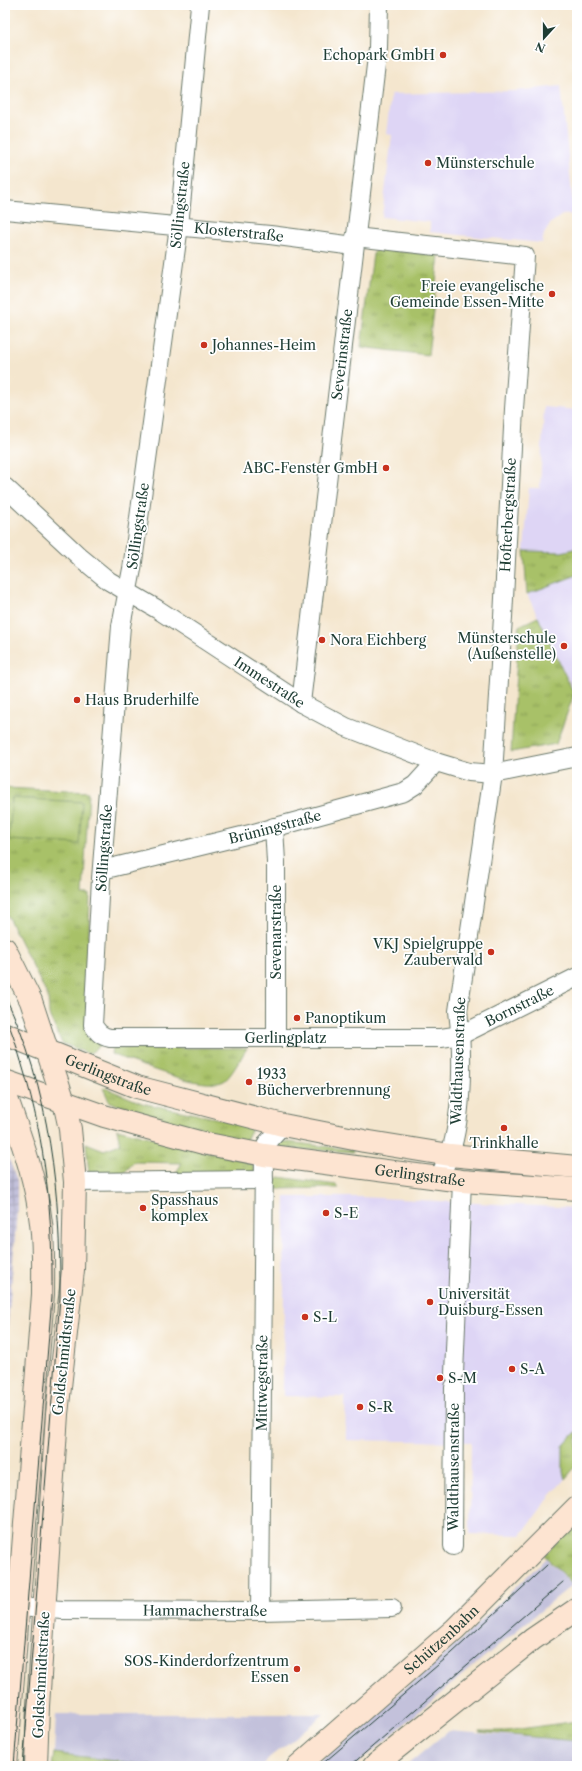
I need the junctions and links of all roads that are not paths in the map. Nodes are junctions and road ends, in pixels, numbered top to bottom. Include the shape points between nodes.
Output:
1 (200, 5) edge
2 (379, 5) edge
3 (5, 210) edge
4 (179, 226) junction
5 (355, 241) junction
6 (525, 256) joint
7 (5, 487) edge
8 (126, 592) junction
9 (301, 703) junction
10 (577, 757) edge
11 (436, 762) junction
12 (493, 774) junction
13 (274, 827) junction
14 (102, 870) junction
15 (5, 949) edge
16 (577, 977) edge
17 (5, 1034) edge
18 (461, 1035) junction
19 (110, 1038) joint
20 (276, 1038) junction
21 (49, 1053) junction
22 (5, 1081) edge
23 (5, 1093) edge
24 (64, 1102) junction
25 (283, 1125) junction
26 (264, 1155) junction
27 (450, 1155) junction
28 (577, 1167) edge
29 (438, 1178) junction
30 (264, 1180) junction
31 (462, 1181) junction
32 (75, 1182) junction
33 (577, 1189) edge
34 (577, 1507) edge
35 (453, 1546) dead end
36 (17, 1607) junction
37 (392, 1608) dead end
38 (45, 1609) junction
39 (577, 1609) edge
40 (260, 1611) junction
41 (6, 1766) edge
42 (36, 1766) edge
43 (298, 1766) edge
44 (374, 1766) edge

1 - 4 street, Söllingstraße
2 - 5 street, Severinstraße via 378,48
3 - 4 street, Klosterstraße
4 - 5 street, Klosterstraße
4 - 8 street, Söllingstraße via 132,569
5 - 6 street, Klosterstraße
5 - 9 street, Severinstraße
6 - 12 street, Hofterbergstraße
7 - 8 street, Immestraße via 95,571
8 - 9 street, Immestraße via 157,609
8 - 14 street, Söllingstraße via 121,626
9 - 11 street, Immestraße via 346,726
10 - 12 street, Immestraße
11 - 12 street, Immestraße via 469,772
11 - 13 street, Brüningstraße via 415,785 404,792
12 - 18 street, Waldthausenstraße via 458,1011
13 - 14 street, Brüningstraße
13 - 20 street, Sevenarstraße
14 - 19 street, Söllingstraße via 94,1025 102,1036
15 - 21 main road, Goldschmidtstraße via 31,1001
16 - 18 street, Bornstraße
17 - 21 main road, Gerlingstraße
18 - 20 street, Gerlingplatz via 441,1038
18 - 27 street, Waldthausenstraße via 457,1122
19 - 20 street, Gerlingplatz
21 - 24 main road, Goldschmidtstraße
21 - 25 main road, Gerlingstraße via 164,1096
22 - 24 main road, Gerlingstraße
23 - 36 main road, Goldschmidtstraße via 32,1174 41,1223 43,1257 43,1294
24 - 26 main road, Gerlingstraße via 104,1116 202,1143
24 - 32 main road, Goldschmidtstraße via 70,1129
25 - 26 street via 267,1143
25 - 27 main road, Gerlingstraße
26 - 29 main road, Gerlingstraße
26 - 30 street, Mittwegstraße
27 - 28 main road, Gerlingstraße
27 - 29 street, Waldthausenstraße
29 - 31 main road, Gerlingstraße
30 - 32 street
30 - 40 street, Mittwegstraße
31 - 33 main road, Gerlingstraße
31 - 35 street, Waldthausenstraße via 454,1381
32 - 38 main road, Goldschmidtstraße via 72,1270 57,1414
34 - 43 main road, Schützenbahn via 455,1629
36 - 38 street, Hammacherstraße
36 - 41 main road, Goldschmidtstraße
37 - 40 street, Hammacherstraße
38 - 40 street, Hammacherstraße
38 - 42 main road, Goldschmidtstraße
39 - 44 main road via 533,1639

